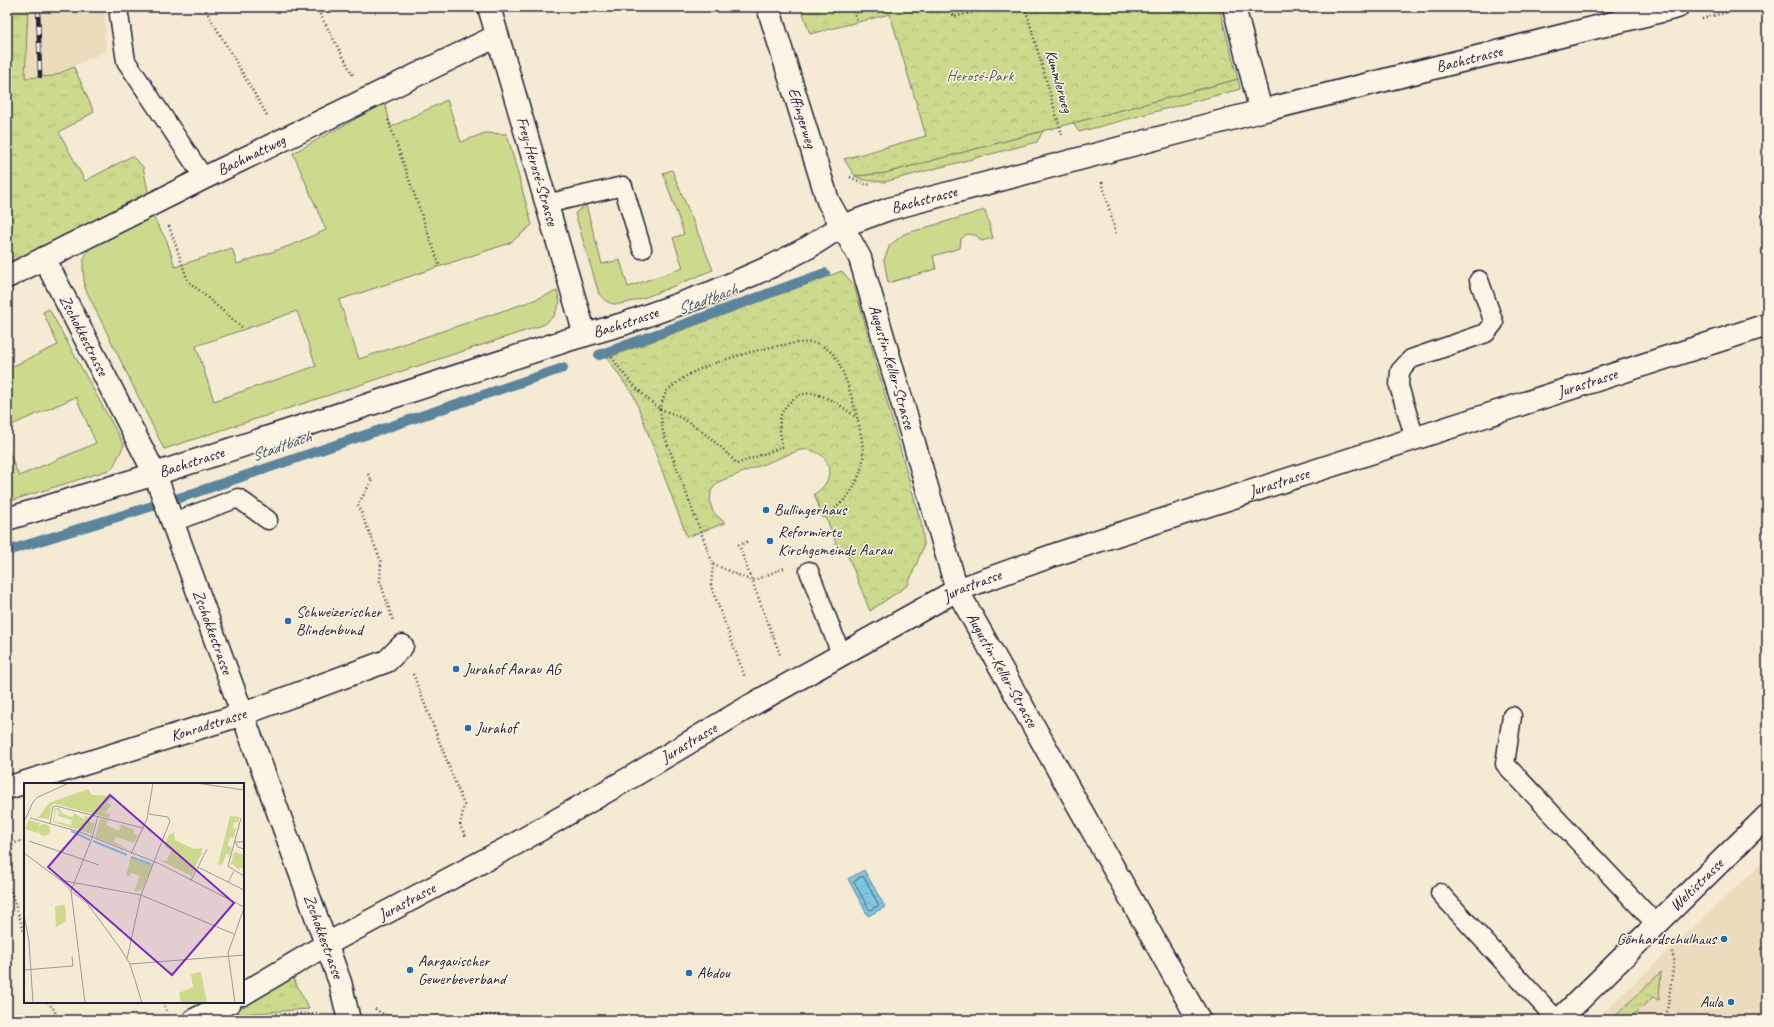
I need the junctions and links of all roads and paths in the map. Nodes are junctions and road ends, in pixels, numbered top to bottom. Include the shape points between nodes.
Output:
1 (204, 7) edge
2 (316, 7) edge
3 (489, 7) edge
4 (768, 7) edge
5 (853, 7) edge
6 (951, 7) edge
7 (992, 7) edge
8 (1025, 7) edge
9 (1234, 7) edge
10 (1677, 7) edge
11 (1746, 7) edge
12 (119, 15) dead end
13 (1701, 19) dead end
14 (857, 22) dead end
15 (497, 36) junction
16 (372, 96) junction
17 (1261, 111) junction
18 (281, 140) junction
19 (1069, 162) junction
20 (847, 172) dead end
21 (204, 178) junction
22 (1102, 179) dead end
23 (878, 185) dead end
24 (160, 201) junction
25 (546, 204) junction
26 (842, 226) junction
27 (1116, 234) dead end
28 (642, 249) dead end
29 (44, 258) junction
30 (440, 267) dead end
31 (7, 277) edge
32 (1479, 280) dead end
33 (1767, 325) edge
34 (244, 329) dead end
35 (585, 335) junction
36 (617, 366) dead end
37 (660, 409) junction
38 (858, 418) junction
39 (1415, 439) junction
40 (155, 474) junction
41 (368, 474) dead end
42 (828, 513) dead end
43 (7, 519) edge
44 (171, 519) junction
45 (268, 520) dead end
46 (747, 542) dead end
47 (714, 564) junction
48 (788, 567) dead end
49 (809, 571) dead end
50 (752, 581) junction
51 (958, 590) junction
52 (402, 646) junction
53 (842, 654) junction
54 (791, 683) junction
55 (755, 703) junction
56 (243, 714) junction
57 (1512, 716) dead end
58 (7, 788) edge
59 (1767, 816) edge
60 (24, 841) edge
61 (7, 851) edge
62 (479, 864) junction
63 (7, 880) edge
64 (1440, 894) dead end
65 (1657, 925) junction
66 (24, 931) edge
67 (326, 944) junction
68 (244, 993) edge
69 (49, 1003) edge
70 (227, 1003) edge
71 (233, 1003) edge
72 (372, 1007) dead end
73 (321, 1012) dead end
74 (438, 1018) edge
75 (56, 1020) edge
76 (194, 1020) edge
77 (349, 1020) edge
78 (522, 1020) edge
79 (1199, 1020) edge
80 (1558, 1020) edge
81 (1666, 1020) edge

1 - 18 path
2 - 16 path
3 - 15 street, Frey-Herosé-Strasse
4 - 26 street, Effingerweg via 828,201
5 - 14 path
6 - 7 path via 954,17
8 - 19 path, Kummlerweg
9 - 17 street
10 - 17 street, Bachstrasse
11 - 13 path
12 - 21 lane via 126,60
15 - 16 street, Bachmattweg
15 - 25 street, Frey-Herosé-Strasse
16 - 18 street, Bachmattweg
16 - 30 path
17 - 19 street, Bachstrasse
18 - 21 street, Bachmattweg
19 - 26 street, Bachstrasse via 888,209
20 - 23 path via 850,177 866,184
21 - 24 street, Bachmattweg
22 - 27 path
24 - 29 street, Bachmattweg
24 - 34 path via 188,281
25 - 28 lane via 623,186
25 - 35 street, Frey-Herosé-Strasse
26 - 35 street, Bachstrasse via 772,266 713,292
26 - 51 street, Augustin-Keller-Strasse via 860,258
29 - 31 street, Bachmattweg
29 - 40 street, Zschokkestrasse
32 - 39 lane via 1494,323 1486,333 1410,359 1400,371 1399,386
33 - 39 street, Jurastrasse
35 - 40 street, Bachstrasse
36 - 37 path
37 - 38 path via 667,391 688,375 754,350 802,343 819,344 832,353 840,367
37 - 38 path via 674,414 702,432 725,450 737,464 782,447 780,417 794,397 806,393 822,395
37 - 47 path via 663,432
38 - 42 path via 864,445 858,478 848,497 840,506
39 - 51 street, Jurastrasse via 1057,554
40 - 43 street, Bachstrasse
40 - 44 street, Zschokkestrasse
41 - 52 path via 372,480 358,505 381,561 380,581
44 - 45 lane via 238,498
44 - 56 street, Zschokkestrasse
46 - 50 path via 739,545
47 - 50 path
47 - 55 path via 711,586
48 - 50 path
49 - 53 lane
50 - 54 path
51 - 53 street, Jurastrasse
51 - 79 street, Augustin-Keller-Strasse
52 - 56 street, Konradstrasse via 387,661
52 - 62 path via 464,805 460,826
53 - 54 street, Jurastrasse
54 - 55 street, Jurastrasse
55 - 62 street, Jurastrasse
56 - 58 street, Konradstrasse
56 - 67 street, Zschokkestrasse
57 - 65 lane via 1505,764
59 - 65 street, Weltistrasse
60 - 61 path via 20,840
62 - 67 street, Jurastrasse
63 - 66 path
64 - 80 lane
65 - 80 street, Weltistrasse
65 - 81 path via 1670,944 1674,960
67 - 68 street, Jurastrasse
67 - 77 street, Zschokkestrasse via 340,982
69 - 75 path via 55,1011
70 - 76 street, Jurastrasse
71 - 73 path via 235,1016
72 - 74 path via 385,1015
74 - 78 path via 492,1015

